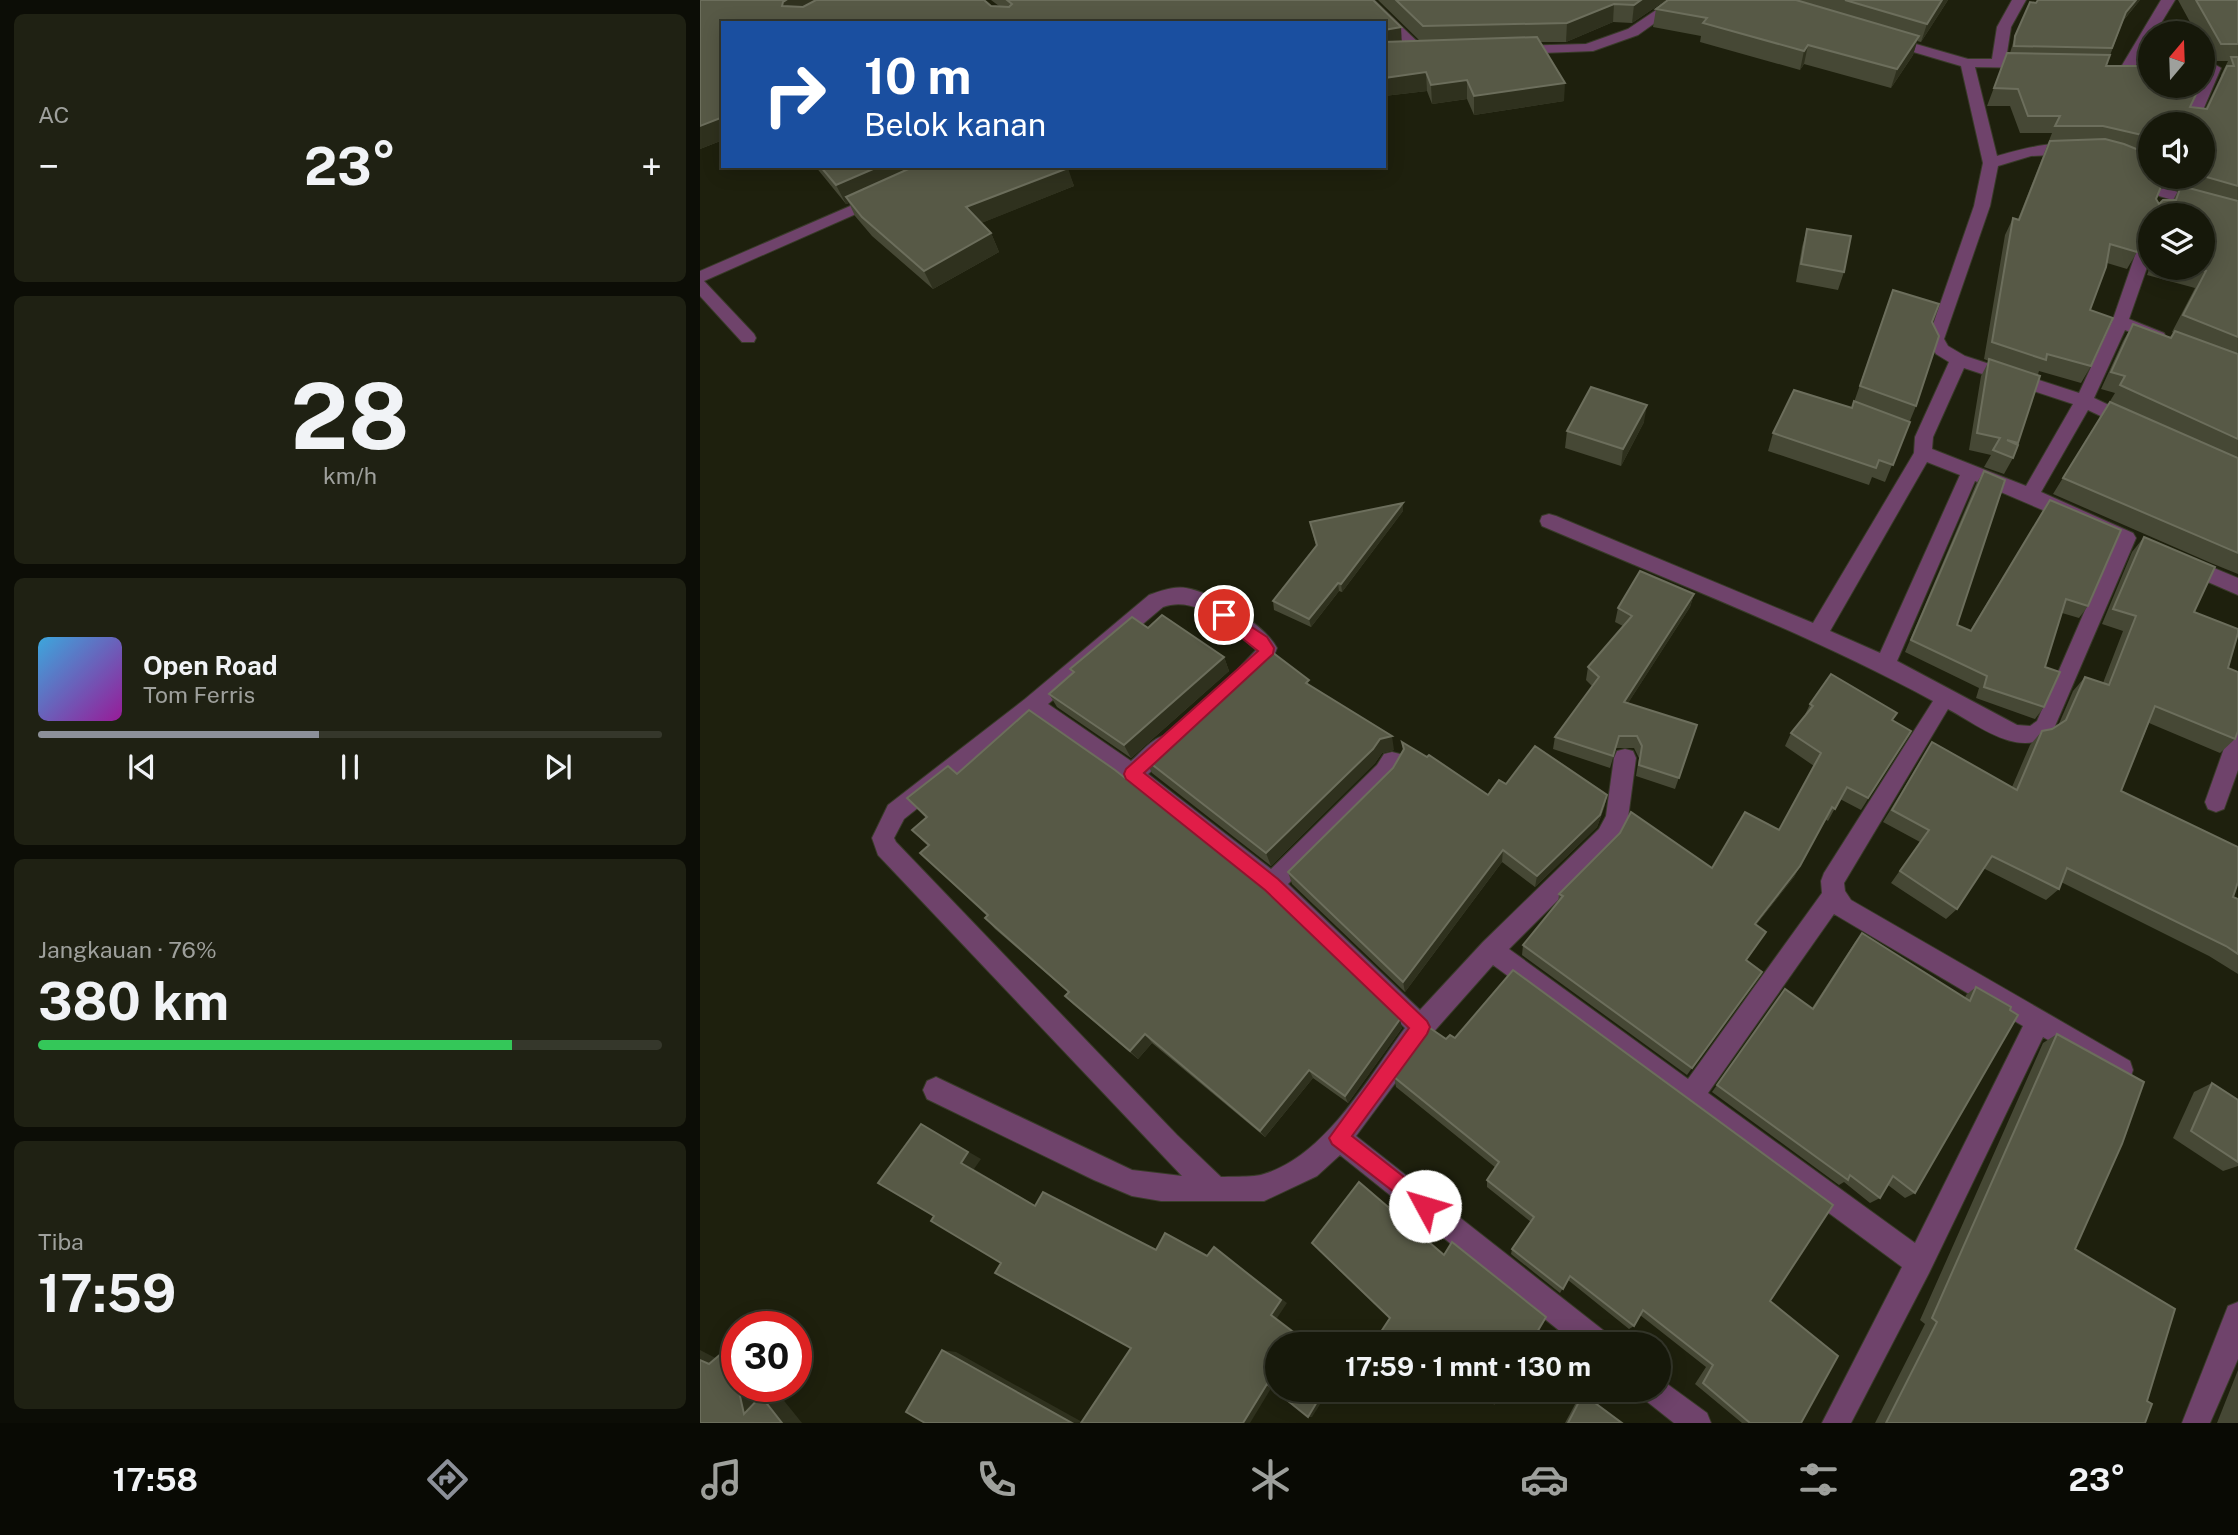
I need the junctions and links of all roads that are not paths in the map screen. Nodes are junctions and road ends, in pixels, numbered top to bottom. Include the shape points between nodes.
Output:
1 (1366, 0) edge
2 (1680, 0) edge
3 (2019, 0) edge
4 (2168, 0) edge
5 (2153, 21) edge
6 (1873, 36) edge
7 (2138, 43) edge
8 (1499, 50) edge
9 (1396, 54) edge
10 (1967, 63) junction
11 (1998, 64) junction
12 (2050, 65) edge
13 (2138, 67) edge
14 (2084, 148) edge
15 (1991, 163) junction
16 (2173, 189) edge
17 (889, 194) edge
18 (2238, 214) edge
19 (2138, 270) edge
20 (700, 276) edge
21 (700, 285) edge
22 (2120, 322) junction
23 (748, 338) dead end
24 (2179, 345) edge
25 (1959, 360) junction
26 (2084, 401) junction
27 (2143, 429) edge
28 (1920, 441) junction
29 (1970, 472) junction
30 (2030, 495) junction
31 (1549, 521) dead end
32 (2164, 554) edge
33 (2238, 587) edge
34 (1817, 634) junction
35 (1885, 665) junction
36 (1234, 681) edge
37 (1032, 705) junction
38 (1938, 708) dead end
39 (1183, 728) edge
40 (2238, 740) edge
41 (1625, 758) dead end
42 (1392, 761) dead end
43 (1132, 774) junction
44 (2216, 802) dead end
45 (1272, 884) junction
46 (1834, 895) junction
47 (1491, 950) junction
48 (2038, 1021) junction
49 (1421, 1027) junction
50 (2135, 1079) edge
51 (936, 1090) dead end
52 (1691, 1096) junction
53 (1339, 1138) junction
54 (1216, 1191) junction
55 (1919, 1263) junction
56 (1583, 1332) edge
57 (2235, 1333) edge
58 (1670, 1402) edge
59 (1697, 1423) edge
60 (1836, 1423) edge
61 (2196, 1423) edge

1 - 9 street via 1425,51
2 - 8 street via 1633,32 1588,48
3 - 11 street via 2004,27
4 - 5 street
6 - 10 street
7 - 13 street via 2121,67
10 - 11 street
10 - 15 street
11 - 12 street
14 - 15 street via 2030,151
15 - 25 street via 1982,206 1936,339 1942,350
16 - 18 street
17 - 20 street
19 - 22 street
21 - 23 street
22 - 24 street
22 - 26 street
25 - 26 street
25 - 28 street
26 - 27 street
26 - 30 street
28 - 29 street
28 - 34 street
29 - 30 street
29 - 35 street
30 - 35 street via 2132,541 2045,727 2037,735 2012,733
31 - 34 street
32 - 33 street
34 - 35 street
36 - 37 street via 1267,648 1195,596 1169,594
37 - 43 street
37 - 54 street via 896,812 884,838 886,848
38 - 46 street via 1832,881
39 - 43 street
40 - 44 street
41 - 47 street via 1617,818 1607,836
42 - 45 street
43 - 45 street
45 - 49 street
46 - 48 street via 1843,908
46 - 52 street
47 - 49 street
47 - 52 street
48 - 50 street
48 - 55 street
49 - 53 street
51 - 54 street via 1132,1183
52 - 55 street
53 - 54 street via 1308,1167 1264,1188
53 - 56 street
55 - 60 street
57 - 61 street
58 - 59 street

